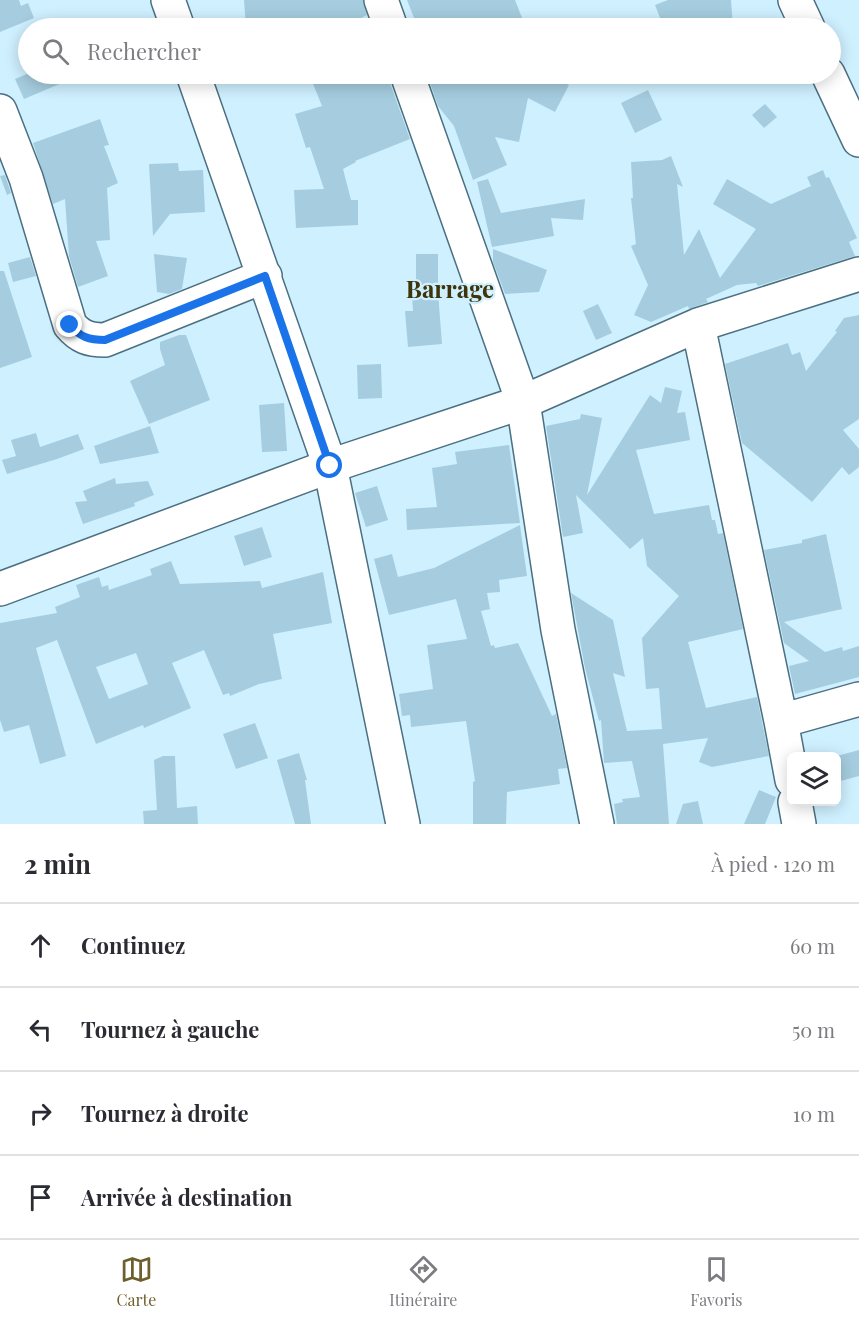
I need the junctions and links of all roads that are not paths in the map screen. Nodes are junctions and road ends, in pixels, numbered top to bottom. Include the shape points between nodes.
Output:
1 (168, 0) edge
2 (381, 0) edge
3 (795, 0) edge
4 (174, 18) edge
5 (387, 18) edge
6 (803, 18) edge
7 (198, 84) edge
8 (411, 84) edge
9 (833, 84) edge
10 (0, 111) edge
11 (859, 140) edge
12 (859, 274) edge
13 (265, 276) junction
14 (698, 325) junction
15 (523, 402) junction
16 (330, 466) junction
17 (0, 589) edge
18 (859, 699) edge
19 (781, 721) junction
20 (787, 753) edge
21 (796, 806) edge
22 (403, 824) edge
23 (597, 824) edge
24 (799, 824) edge

1 - 4 street
2 - 5 street
3 - 6 street
7 - 13 street
8 - 15 street
9 - 11 street
10 - 13 street via 26,178 70,325 79,335 105,340
12 - 14 street
13 - 16 street
14 - 15 street
14 - 19 street
15 - 16 street
15 - 23 street via 558,630
16 - 17 street
16 - 22 street
18 - 19 street
19 - 20 street
21 - 24 street

